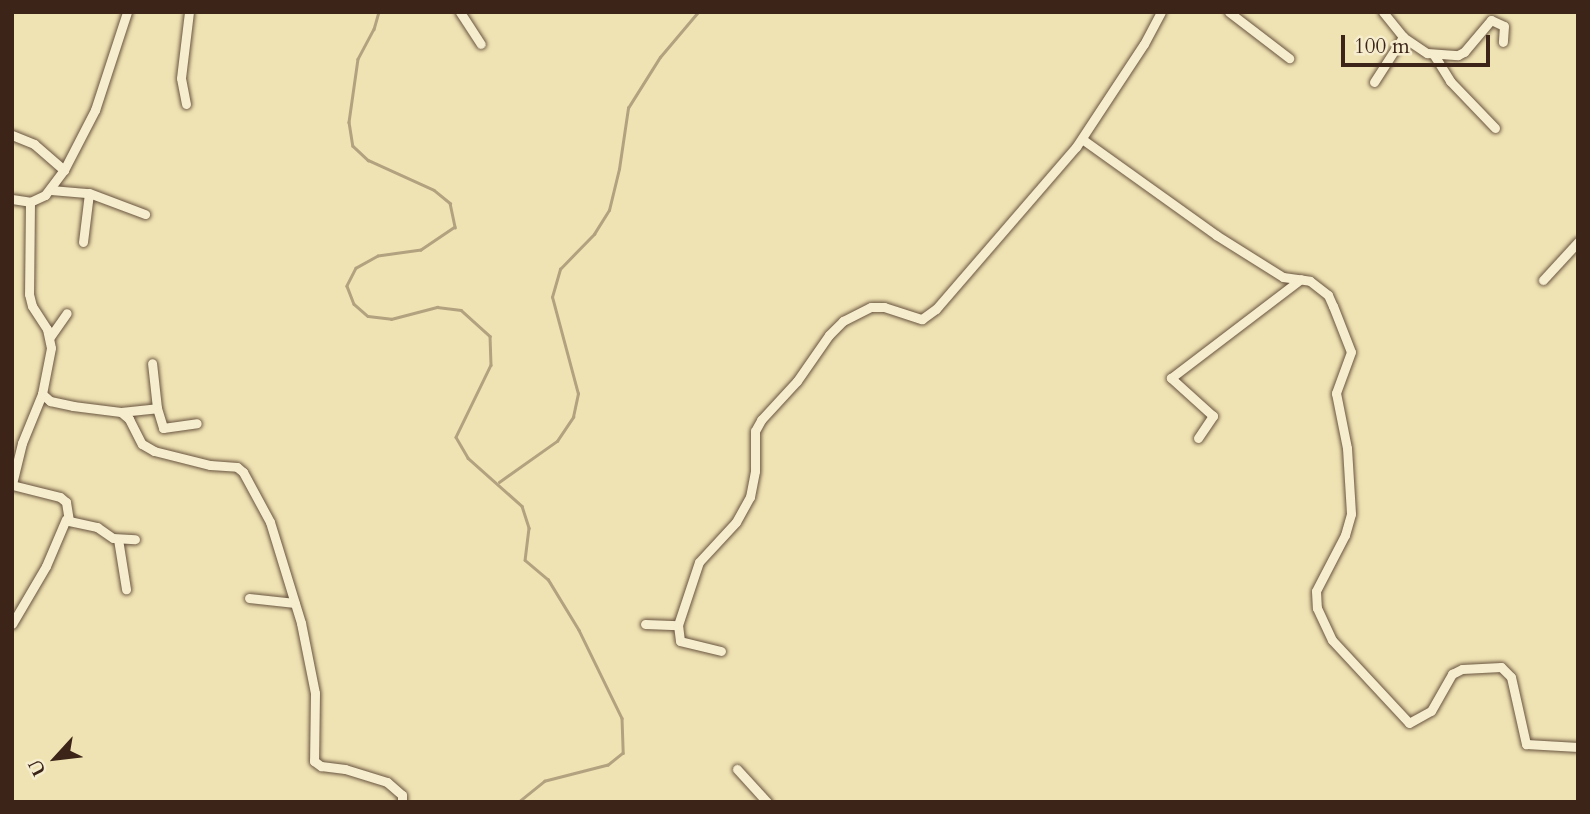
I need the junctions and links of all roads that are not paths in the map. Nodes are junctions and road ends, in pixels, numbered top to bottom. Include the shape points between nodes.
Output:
1 (127, 12) edge
2 (189, 12) edge
3 (460, 12) edge
4 (1161, 12) edge
5 (1229, 12) edge
6 (1383, 12) edge
7 (1403, 37) junction
8 (1503, 42) dead end
9 (481, 44) dead end
10 (1434, 55) junction
11 (1289, 58) dead end
12 (1374, 82) dead end
13 (186, 104) dead end
14 (1495, 128) dead end
15 (12, 135) edge
16 (1082, 139) junction
17 (64, 170) junction
18 (51, 190) junction
19 (89, 193) junction
20 (12, 199) edge
21 (30, 202) junction
22 (145, 214) dead end
23 (83, 242) dead end
24 (1578, 242) edge
25 (1301, 279) junction
26 (1543, 280) dead end
27 (67, 313) dead end
28 (50, 337) junction
29 (152, 362) dead end
30 (42, 394) junction
31 (157, 408) junction
32 (121, 412) junction
33 (197, 423) dead end
34 (1198, 438) dead end
35 (12, 485) edge
36 (66, 519) junction
37 (118, 539) junction
38 (135, 539) dead end
39 (126, 589) dead end
40 (249, 598) dead end
41 (295, 603) junction
42 (12, 624) edge
43 (645, 624) dead end
44 (678, 625) junction
45 (721, 651) dead end
46 (1578, 747) edge
47 (737, 768) dead end
48 (402, 802) edge
49 (767, 802) edge

1 - 17 street via 94,110
2 - 13 street via 181,79
3 - 9 street
4 - 16 street
5 - 11 street
6 - 7 street
7 - 10 street
7 - 12 street
8 - 10 street via 1504,26 1491,20 1464,52
10 - 14 street via 1450,81
15 - 17 street via 34,144
16 - 25 street via 1216,235 1283,277
16 - 44 street via 927,318 871,307 843,321 829,335 755,431 750,497 736,522 694,571
17 - 18 street
18 - 19 street
18 - 21 street
19 - 22 street
19 - 23 street
20 - 21 street
21 - 28 street via 29,294
24 - 26 street
25 - 34 street via 1171,378 1213,416
25 - 46 street via 1328,295 1351,352 1336,393 1347,448 1351,514 1316,591 1317,608 1332,640 1409,723 1431,711 1452,674 1462,669 1501,667 1511,677 1526,744
27 - 28 street
28 - 30 street
29 - 31 street
30 - 32 street via 50,401
30 - 35 street via 22,443
31 - 32 street
31 - 33 street via 163,428
32 - 41 street via 147,448 243,472 270,522
35 - 36 street via 60,497 66,502
36 - 37 street via 97,527
36 - 42 street via 46,566
37 - 38 street
37 - 39 street
40 - 41 street
41 - 48 street via 316,693 314,761 387,782 402,795
43 - 44 street
44 - 45 street via 680,641
47 - 49 street

